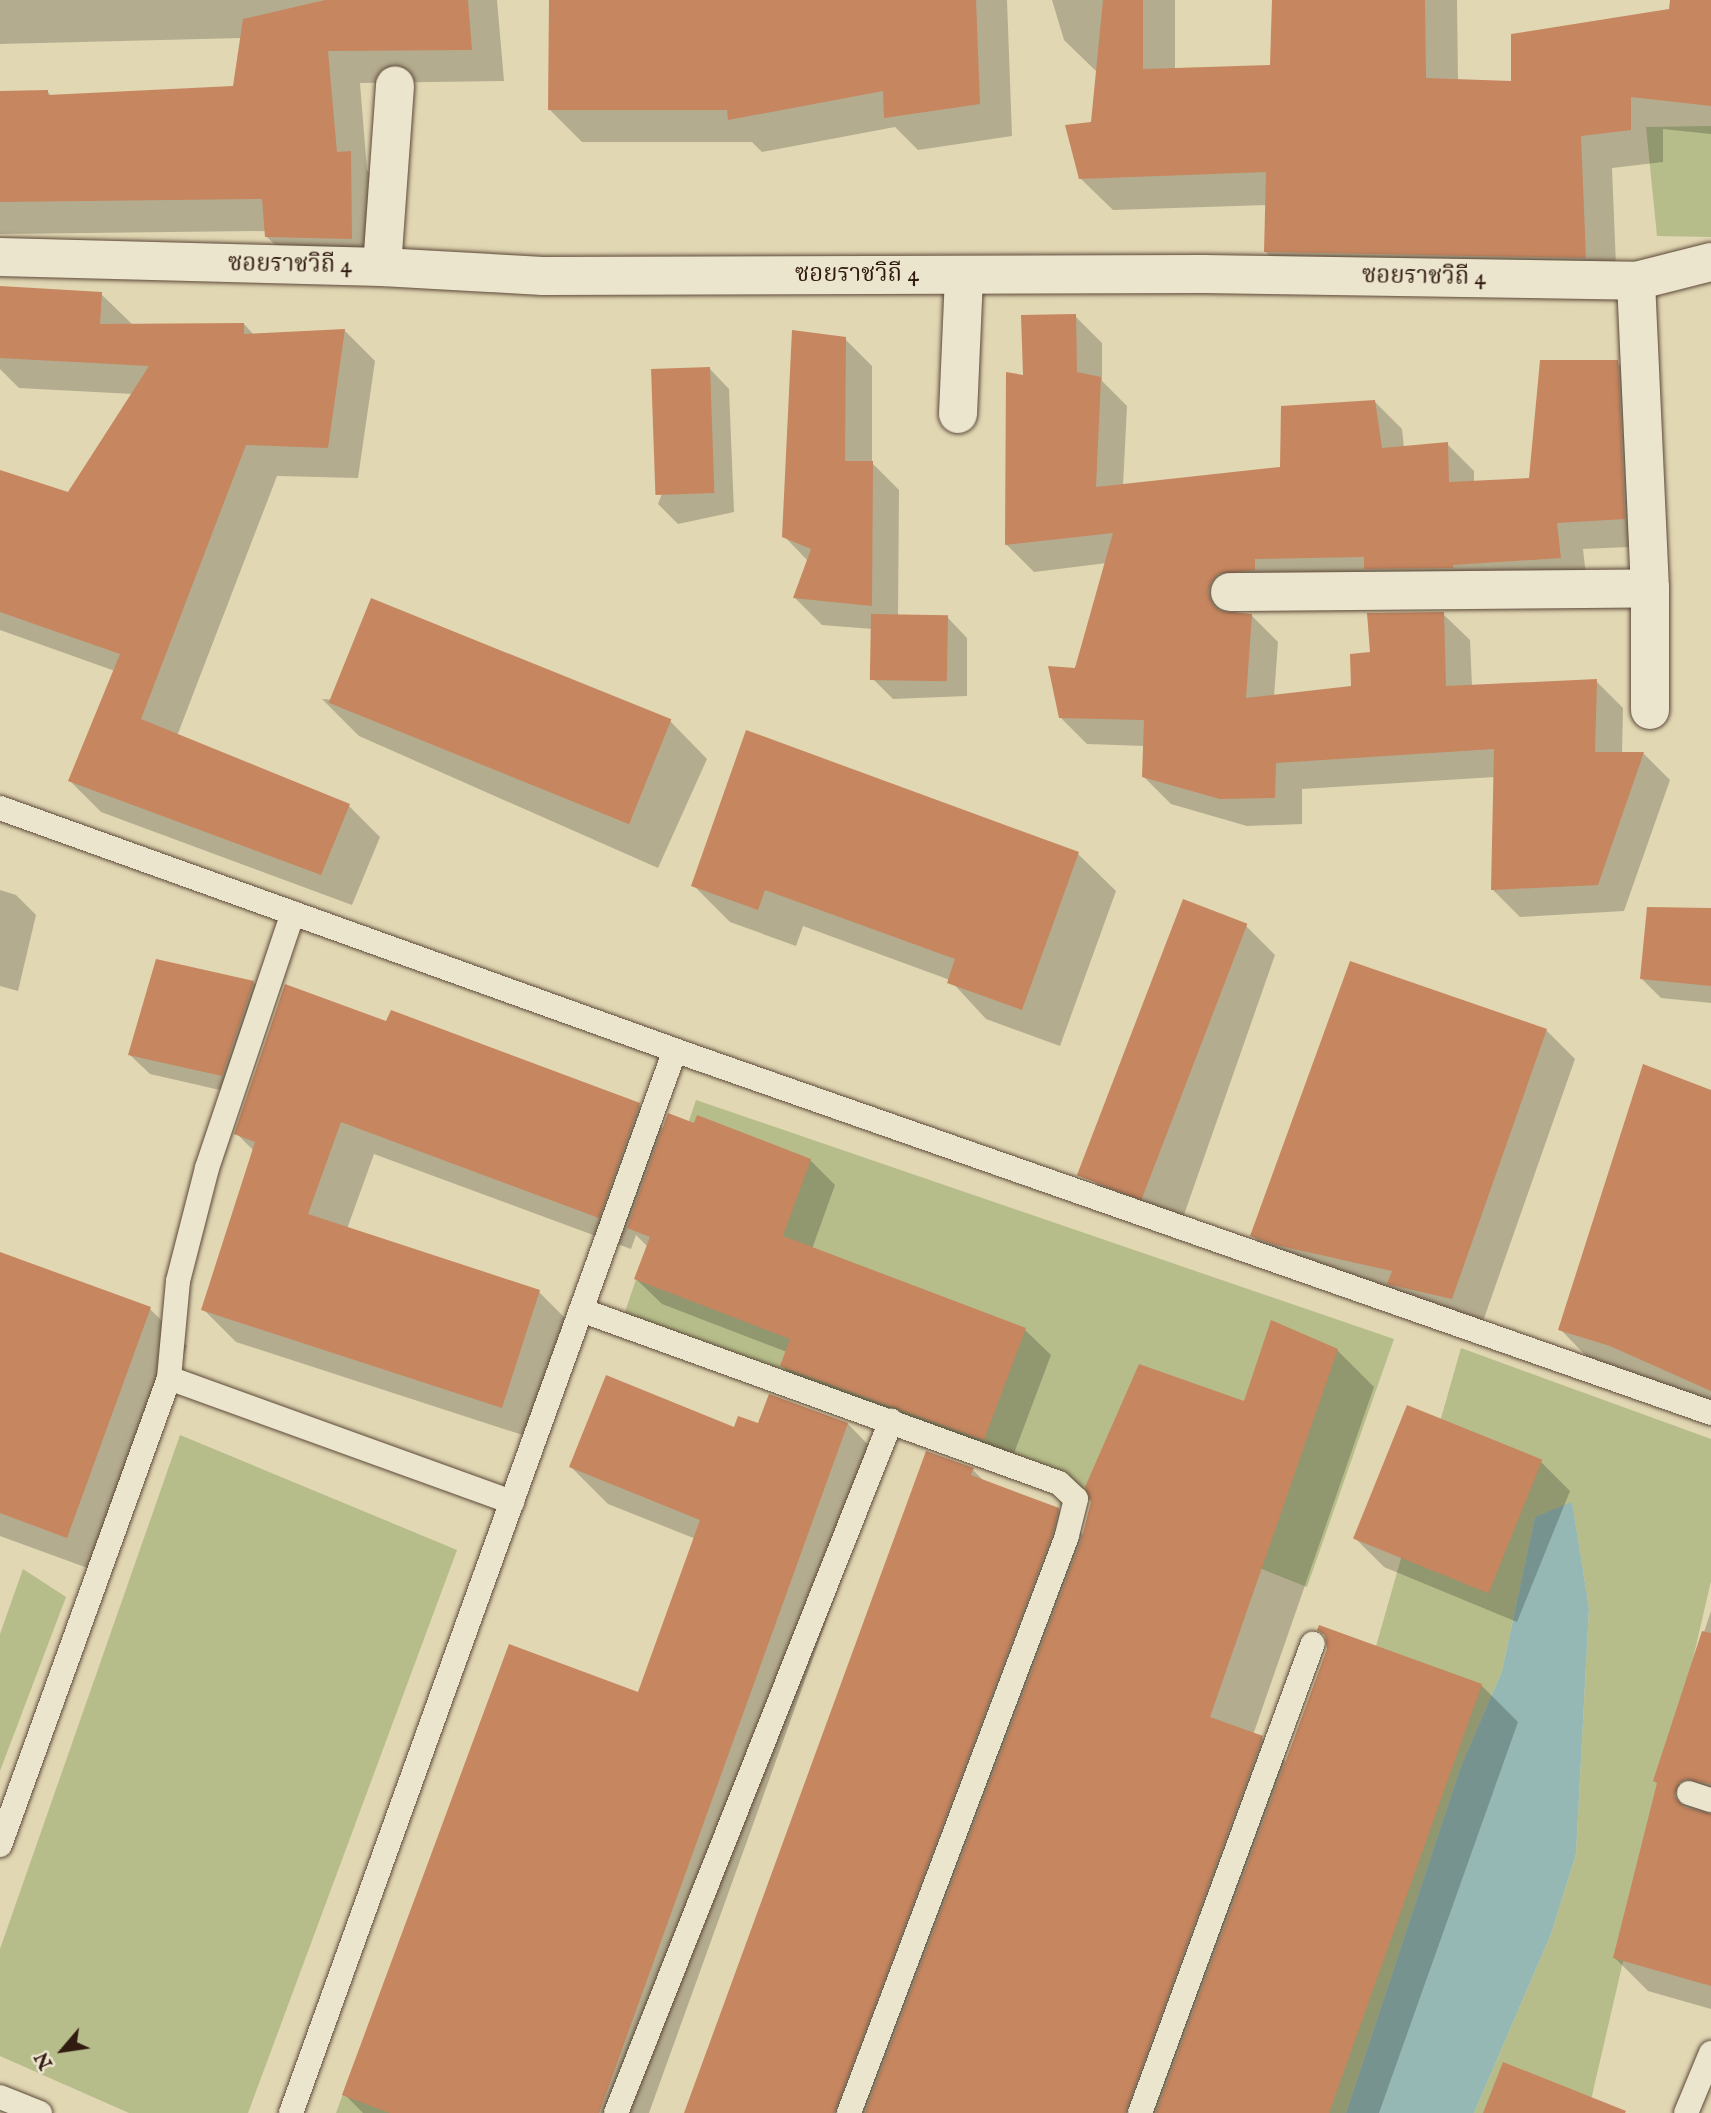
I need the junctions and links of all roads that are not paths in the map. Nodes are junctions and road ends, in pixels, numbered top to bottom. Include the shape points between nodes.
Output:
1 (395, 85) dead end
2 (0, 257) edge
3 (1711, 262) edge
4 (382, 267) junction
5 (964, 275) junction
6 (1636, 281) junction
7 (958, 414) dead end
8 (1650, 588) junction
9 (1230, 592) dead end
10 (1650, 710) dead end
11 (0, 808) edge
12 (293, 913) junction
13 (675, 1050) junction
14 (581, 1310) junction
15 (169, 1378) junction
16 (1711, 1413) edge
17 (891, 1421) junction
18 (512, 1502) junction
19 (1313, 1644) dead end
20 (0, 1845) edge
21 (1711, 2053) edge
22 (0, 2097) edge
23 (40, 2113) edge
24 (291, 2113) edge
25 (616, 2113) edge
26 (849, 2113) edge
27 (1140, 2113) edge
28 (1686, 2113) edge

1 - 4 street
2 - 4 street, ซอยราชวิถี 4
3 - 6 street, ซอยราชวิถี 4
4 - 5 street, ซอยราชวิถี 4 via 543,276
5 - 6 street, ซอยราชวิถี 4
5 - 7 street
6 - 8 street
8 - 9 street
8 - 10 street
11 - 12 lane
12 - 13 lane
12 - 15 lane via 206,1168 178,1280
13 - 14 lane
13 - 16 lane
14 - 17 lane
14 - 18 lane
15 - 18 lane
15 - 20 lane
17 - 25 lane
17 - 26 lane via 1059,1483 1076,1499 1067,1536
18 - 24 lane
19 - 27 lane
21 - 28 lane
22 - 23 lane

